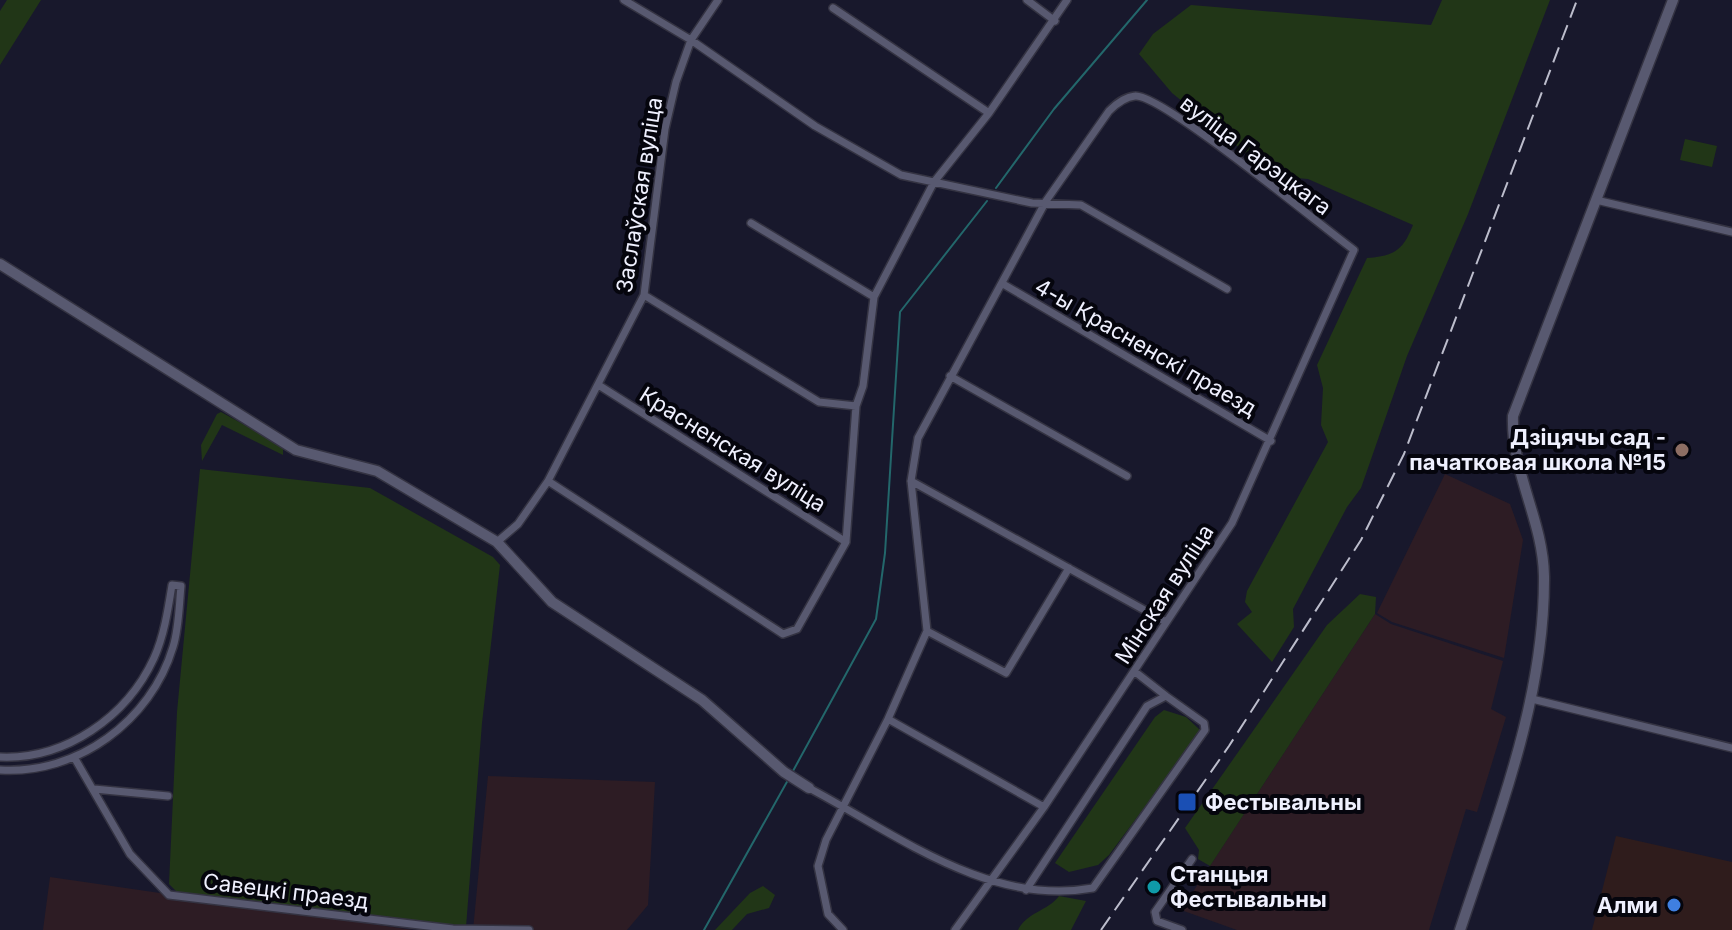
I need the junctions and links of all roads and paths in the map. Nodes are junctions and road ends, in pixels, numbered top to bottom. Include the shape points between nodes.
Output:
1 (624, 0) edge
2 (718, 0) edge
3 (1027, 0) edge
4 (1067, 0) edge
5 (1673, 0) edge
6 (833, 8) dead end
7 (1055, 21) junction
8 (691, 40) junction
9 (989, 113) junction
10 (934, 182) junction
11 (1596, 200) junction
12 (1046, 201) junction
13 (751, 223) dead end
14 (1732, 232) edge
15 (1354, 250) joint
16 (0, 264) edge
17 (1003, 284) junction
18 (1227, 289) dead end
19 (644, 295) junction
20 (874, 297) junction
21 (950, 376) junction
22 (600, 386) junction
23 (856, 406) junction
24 (1271, 441) junction
25 (1127, 476) dead end
26 (548, 481) junction
27 (911, 481) junction
28 (497, 542) junction
29 (846, 542) junction
30 (1069, 568) junction
31 (1166, 622) junction
32 (927, 631) junction
33 (1134, 671) junction
34 (1166, 696) junction
35 (1532, 699) junction
36 (888, 719) junction
37 (1732, 748) edge
38 (0, 757) edge
39 (74, 757) junction
40 (0, 770) edge
41 (809, 788) joint
42 (94, 789) junction
43 (168, 796) dead end
44 (844, 806) junction
45 (1044, 807) junction
46 (1192, 859) dead end
47 (988, 882) junction
48 (1026, 890) junction
49 (529, 930) edge
50 (843, 930) edge
51 (955, 930) edge
52 (1182, 930) edge
53 (1460, 930) edge

1 - 8 street
2 - 8 street, Заслаўская вуліца
3 - 7 street
4 - 7 street, Красненская вуліца
5 - 11 street
6 - 9 street
7 - 9 street, Красненская вуліца
8 - 10 street via 815,126 901,175
8 - 19 street, Заслаўская вуліца via 665,129
9 - 10 street, Красненская вуліца
10 - 12 street via 1032,203
10 - 20 street, Красненская вуліца
11 - 14 street
11 - 35 street via 1513,416 1512,441 1542,550 1541,638
12 - 15 street, вуліца Гарэцкага via 1109,111 1119,101 1148,98
12 - 17 street
12 - 18 street via 1081,205
13 - 20 street
15 - 24 street, Мінская вуліца
16 - 28 street via 296,450 377,471
17 - 21 street
17 - 24 street, 4-ы Красненскі праезд
19 - 22 street, Заслаўская вуліца
19 - 23 street via 819,402
20 - 23 street, Красненская вуліца
21 - 25 street
21 - 27 street via 918,438
22 - 26 street, Заслаўская вуліца
22 - 29 street, Красненская вуліца
23 - 29 street, Красненская вуліца
24 - 31 street, Мінская вуліца via 1232,523
26 - 28 street, Заслаўская вуліца via 518,524
26 - 29 street, Красненская вуліца via 783,634 797,629
27 - 30 street
27 - 32 street
28 - 41 street via 552,602 702,700
30 - 31 street
30 - 32 street via 1006,673
31 - 33 street, Мінская вуліца
32 - 36 street
33 - 34 street
33 - 45 street, Мінская вуліца
34 - 48 street via 1147,706
34 - 48 street via 1206,727 1113,861 1093,888
35 - 37 street
35 - 53 street
36 - 44 street
36 - 45 street
38 - 39 street via 41,754 67,745 115,711 155,657 172,585 181,586 173,646 162,674 121,727
39 - 40 street via 41,768
39 - 42 street, Савецкі праезд
41 - 44 street
42 - 43 street
42 - 49 street, Савецкі праезд via 130,854 169,895 453,929
44 - 47 street
44 - 50 street via 818,866 828,914
45 - 47 street, Мінская вуліца
46 - 52 street via 1155,912 1157,921
47 - 48 street
47 - 51 street, Мінская вуліца

